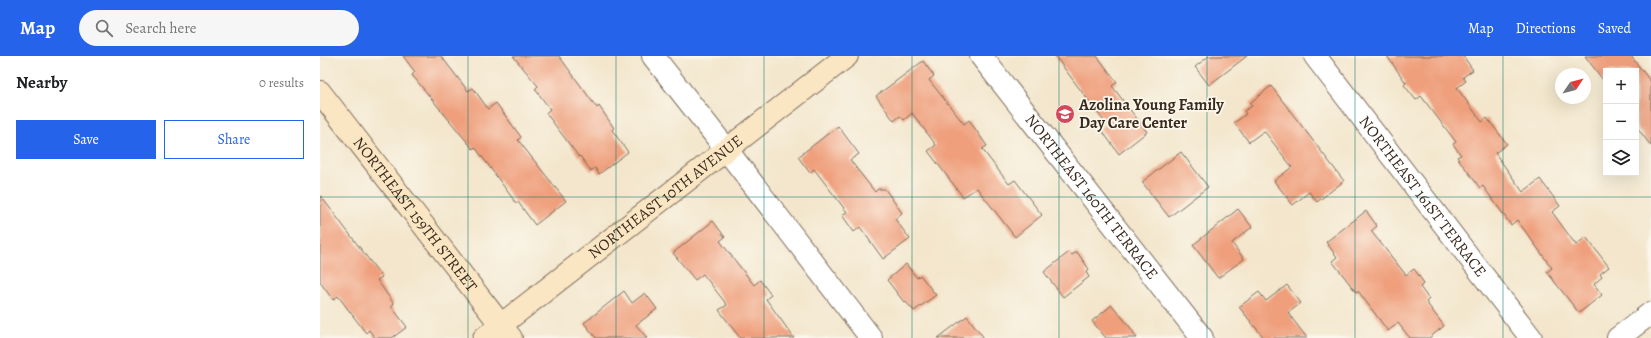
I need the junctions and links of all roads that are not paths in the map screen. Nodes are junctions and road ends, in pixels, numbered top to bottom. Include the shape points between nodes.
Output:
1 (653, 56) edge
2 (847, 56) edge
3 (981, 56) edge
4 (1315, 56) edge
5 (320, 92) edge
6 (726, 149) junction
7 (1651, 313) edge
8 (498, 334) edge
9 (871, 338) edge
10 (1202, 338) edge
11 (1531, 338) edge
12 (1618, 338) edge

1 - 6 street
2 - 6 street, NORTHEAST 10TH AVENUE
3 - 10 street, NORTHEAST 160TH TERRACE
4 - 11 street, NORTHEAST 161ST TERRACE
5 - 8 street, NORTHEAST 159TH STREET
6 - 8 street, NORTHEAST 10TH AVENUE
6 - 9 street
7 - 12 street

